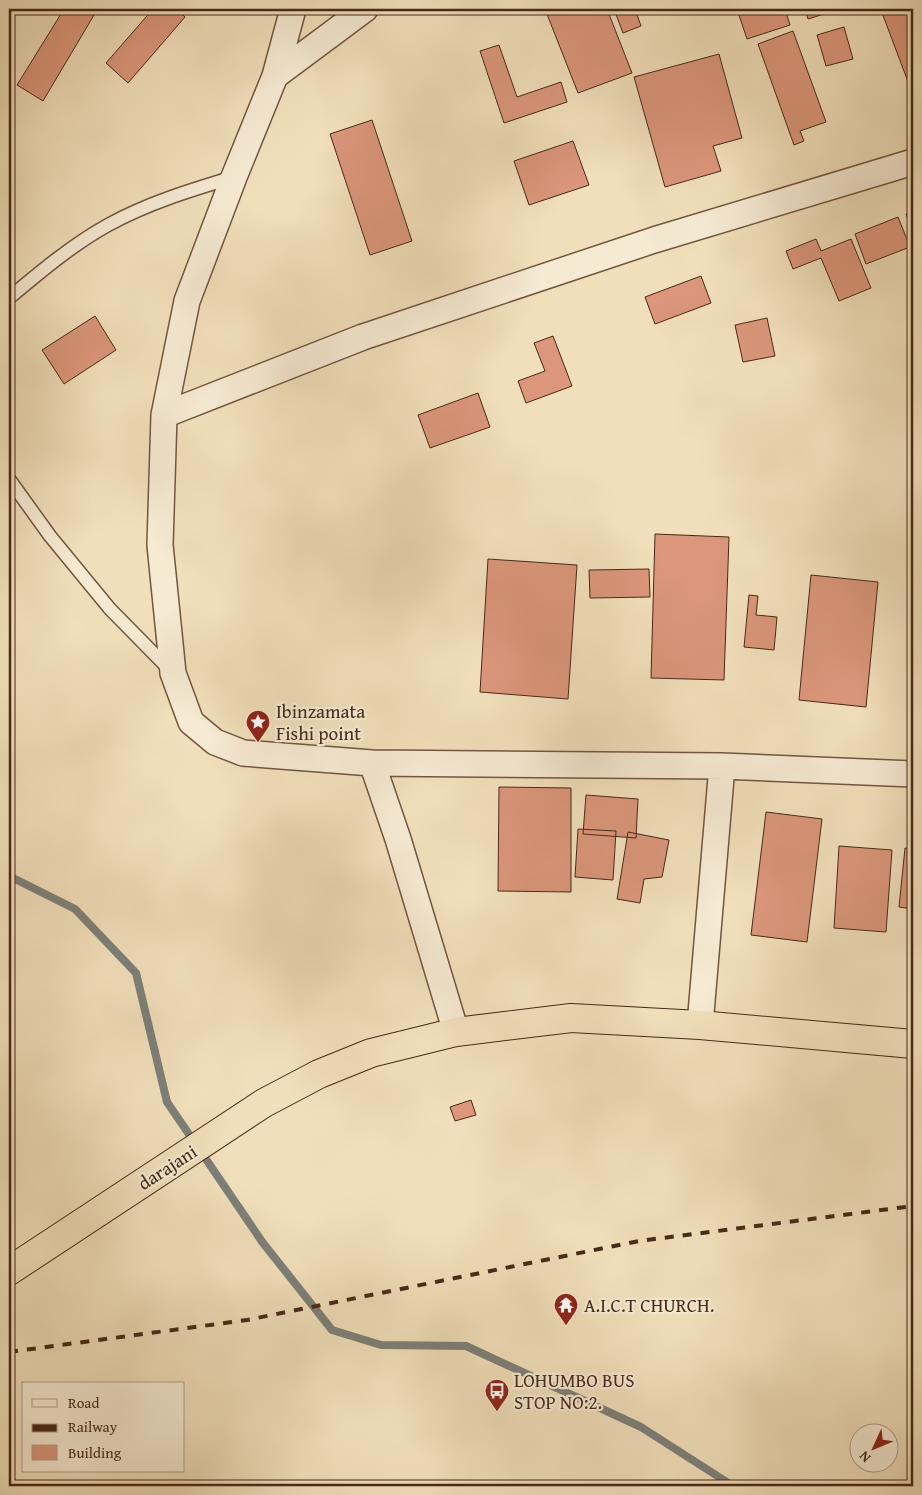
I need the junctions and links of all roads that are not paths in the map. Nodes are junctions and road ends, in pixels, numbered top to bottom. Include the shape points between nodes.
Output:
1 (293, 9) edge
2 (364, 9) edge
3 (275, 76) junction
4 (913, 162) edge
5 (234, 177) junction
6 (9, 298) edge
7 (164, 415) junction
8 (9, 480) edge
9 (173, 673) junction
10 (372, 764) junction
11 (722, 766) junction
12 (913, 774) edge
13 (700, 1025) junction
14 (456, 1032) junction
15 (913, 1044) edge
16 (9, 1271) edge

1 - 3 street
2 - 3 street
3 - 5 street
4 - 7 street via 654,240 363,337
5 - 6 lane via 165,198 108,225 58,257
5 - 7 street via 186,301
7 - 9 street via 160,545
8 - 9 lane via 110,609
9 - 10 street via 191,722 215,742 243,753
10 - 11 street
10 - 14 street
11 - 12 street
11 - 13 street
13 - 14 highway, darajani via 570,1018
13 - 15 highway, darajani
14 - 16 highway, darajani via 372,1053 319,1074 264,1103

